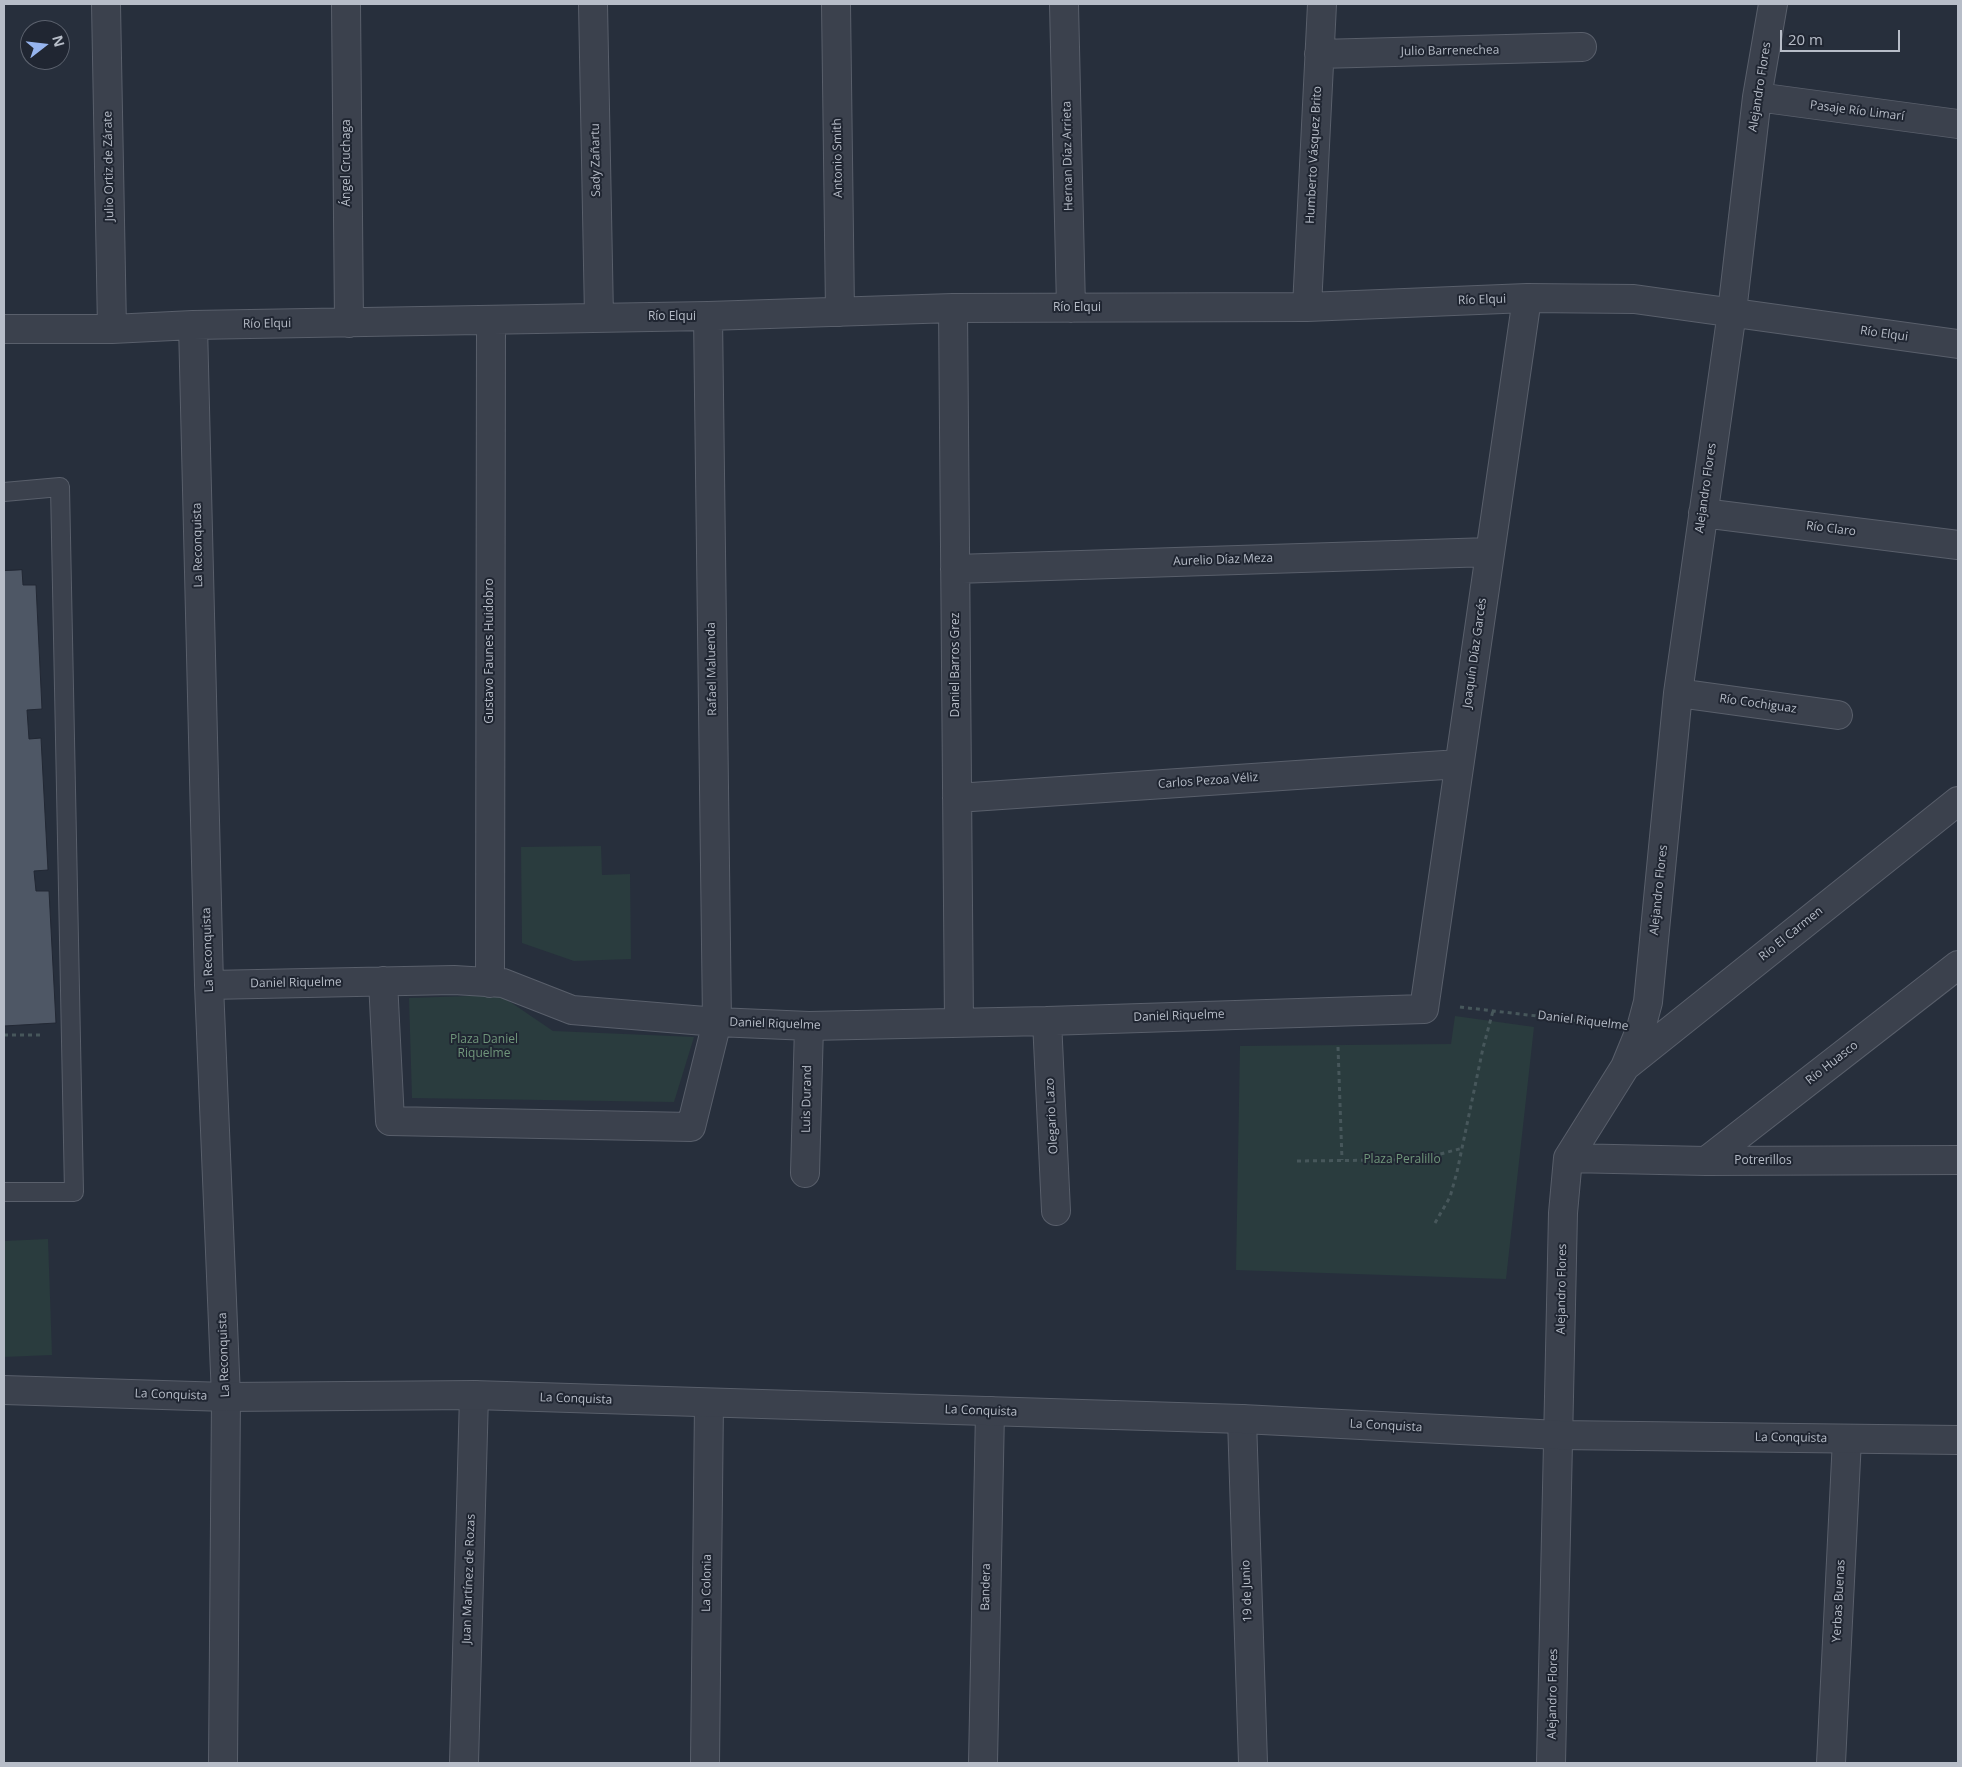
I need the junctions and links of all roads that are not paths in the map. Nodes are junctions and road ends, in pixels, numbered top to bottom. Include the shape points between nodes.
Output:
1 (106, 4) edge
2 (346, 4) edge
3 (593, 4) edge
4 (836, 4) edge
5 (1064, 4) edge
6 (1322, 4) edge
7 (1773, 4) edge
8 (1582, 48) dead end
9 (1319, 54) junction
10 (1756, 97) junction
11 (1958, 124) edge
12 (1527, 298) junction
13 (1307, 307) junction
14 (953, 308) junction
15 (1072, 308) junction
16 (840, 312) junction
17 (1732, 312) junction
18 (708, 316) junction
19 (599, 317) junction
20 (491, 320) junction
21 (349, 323) junction
22 (193, 325) junction
23 (4, 329) edge
24 (112, 329) junction
25 (1958, 344) edge
26 (4, 492) edge
27 (1703, 513) junction
28 (1958, 545) edge
29 (1490, 552) junction
30 (955, 568) junction
31 (1678, 693) junction
32 (1838, 715) dead end
33 (1459, 764) junction
34 (957, 798) junction
35 (1958, 801) edge
36 (1958, 965) edge
37 (384, 981) junction
38 (490, 983) junction
39 (209, 985) junction
40 (1424, 1009) joint
41 (1047, 1021) junction
42 (717, 1022) junction
43 (959, 1023) junction
44 (809, 1026) junction
45 (1625, 1067) junction
46 (1568, 1158) junction
47 (1958, 1160) edge
48 (1706, 1161) junction
49 (805, 1173) dead end
50 (4, 1192) edge
51 (1056, 1211) dead end
52 (4, 1390) edge
53 (474, 1395) junction
54 (226, 1397) junction
55 (709, 1403) junction
56 (990, 1411) junction
57 (1242, 1419) junction
58 (1559, 1435) junction
59 (1848, 1439) junction
60 (1958, 1440) edge
61 (223, 1763) edge
62 (464, 1763) edge
63 (705, 1763) edge
64 (983, 1763) edge
65 (1253, 1763) edge
66 (1551, 1763) edge
67 (1832, 1763) edge

1 - 24 street, Julio Ortiz de Zárate
2 - 21 street, Ángel Cruchaga
3 - 19 street, Sady Zañartu
4 - 16 street, Antonio Smith
5 - 15 street, Hernan Díaz Arrieta
6 - 9 street, Humberto Vásquez Brito
7 - 10 street, Alejandro Flores
8 - 9 street, Julio Barrenechea
9 - 13 street, Humberto Vásquez Brito
10 - 11 street, Pasaje Río Limarí
10 - 17 street, Alejandro Flores
12 - 13 street, Río Elqui
12 - 17 street, Río Elqui via 1634,299
12 - 29 street, Joaquín Díaz Garcés
13 - 15 street, Río Elqui
14 - 15 street, Río Elqui
14 - 16 street, Río Elqui
14 - 30 street, Daniel Barros Grez
16 - 18 street, Río Elqui
17 - 25 street, Río Elqui
17 - 27 street, Alejandro Flores
18 - 19 street, Río Elqui
18 - 42 street, Rafael Maluenda
19 - 20 street, Río Elqui
20 - 21 street, Río Elqui
20 - 38 street, Gustavo Faunes Huidobro
21 - 22 street, Río Elqui
22 - 24 street
22 - 39 street, La Reconquista
23 - 24 street
26 - 50 lane via 60,487 74,1192
27 - 28 street, Río Claro
27 - 31 street, Alejandro Flores
29 - 30 street, Aurelio Díaz Meza
29 - 33 street, Joaquín Díaz Garcés
30 - 34 street, Daniel Barros Grez
31 - 32 street, Río Cochiguaz
31 - 45 street, Alejandro Flores via 1648,1002
33 - 34 street, Carlos Pezoa Véliz
33 - 40 street, Joaquín Díaz Garcés
34 - 43 street, Daniel Barros Grez
35 - 45 street, Río El Carmen
36 - 48 street, Río Huasco
37 - 38 street, Daniel Riquelme
37 - 39 street, Daniel Riquelme
37 - 42 street, Daniel Riquelme via 390,1121 691,1127
38 - 42 street, Daniel Riquelme via 503,983 572,1010
39 - 54 street, La Reconquista
40 - 41 street, Daniel Riquelme
41 - 43 street, Daniel Riquelme
41 - 51 street, Olegario Lazo
42 - 44 street, Daniel Riquelme
43 - 44 street, Daniel Riquelme
44 - 49 street, Luis Durand
45 - 46 street, Alejandro Flores
46 - 48 street, Potrerillos
46 - 58 street, Alejandro Flores via 1563,1213
47 - 48 street, Potrerillos
52 - 54 street, La Conquista
53 - 54 street, La Conquista
53 - 55 street, La Conquista
53 - 62 street, Juan Martínez de Rozas
54 - 61 street, La Reconquista
55 - 56 street, La Conquista
55 - 63 street, La Colonia
56 - 57 street, La Conquista
56 - 64 street, Bandera
57 - 58 street, La Conquista
57 - 65 street, 19 de Junio
58 - 59 street, La Conquista
58 - 66 street, Alejandro Flores
59 - 60 street, La Conquista
59 - 67 street, Yerbas Buenas

